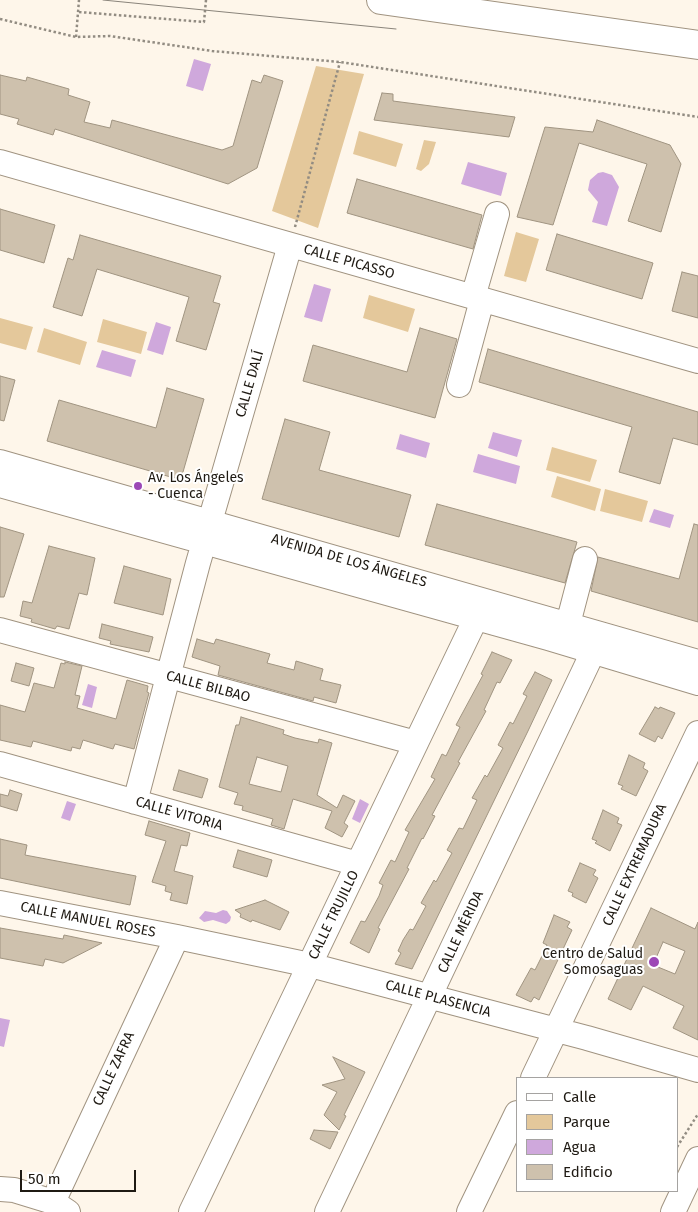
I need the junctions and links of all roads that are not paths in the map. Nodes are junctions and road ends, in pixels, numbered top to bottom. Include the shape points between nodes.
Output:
1 (381, 0) edge
2 (698, 45) edge
3 (0, 162) edge
4 (497, 214) dead end
5 (290, 245) junction
6 (478, 299) junction
7 (698, 361) edge
8 (459, 385) dead end
9 (0, 462) edge
10 (0, 485) edge
11 (207, 532) junction
12 (585, 559) dead end
13 (476, 618) junction
14 (568, 624) junction
15 (0, 630) edge
16 (593, 652) junction
17 (698, 662) edge
18 (168, 676) junction
19 (698, 683) edge
20 (698, 733) edge
21 (416, 743) junction
22 (0, 764) edge
23 (135, 802) junction
24 (358, 864) junction
25 (0, 903) edge
26 (177, 937) junction
27 (310, 965) junction
28 (430, 997) junction
29 (556, 1031) junction
30 (698, 1070) edge
31 (534, 1077) edge
32 (516, 1115) edge
33 (698, 1159) edge
34 (0, 1189) edge
35 (60, 1207) edge
36 (191, 1212) edge
37 (327, 1212) edge
38 (469, 1212) edge
39 (673, 1212) edge

1 - 2 highway
3 - 5 street, CALLE PICASSO
4 - 6 street
5 - 6 street, CALLE PICASSO
5 - 11 street, CALLE DALÍ
6 - 7 street, CALLE PICASSO
6 - 8 street
9 - 11 street, AVENIDA DE LOS ÁNGELES
10 - 11 street, AVENIDA DE LOS ÁNGELES
11 - 13 street, AVENIDA DE LOS ÁNGELES
11 - 14 street, AVENIDA DE LOS ÁNGELES
11 - 18 street, CALLE DALÍ
12 - 14 street
13 - 16 street, AVENIDA DE LOS ÁNGELES
13 - 21 street, CALLE TRUJILLO
14 - 17 street, AVENIDA DE LOS ÁNGELES
15 - 18 street, CALLE BILBAO
16 - 19 street, AVENIDA DE LOS ÁNGELES
16 - 28 street, CALLE MÉRIDA
18 - 21 street, CALLE BILBAO
18 - 23 street, CALLE DALÍ
20 - 29 street, CALLE EXTREMADURA
21 - 24 street, CALLE TRUJILLO
22 - 23 street, CALLE VITORIA
23 - 24 street, CALLE VITORIA
24 - 27 street, CALLE TRUJILLO
25 - 26 street, CALLE MANUEL ROSES
26 - 27 street, CALLE PLASENCIA
26 - 35 street, CALLE ZAFRA
27 - 28 street, CALLE PLASENCIA
27 - 36 street, CALLE TRUJILLO
28 - 29 street, CALLE PLASENCIA
28 - 37 street, CALLE MÉRIDA
29 - 30 street, CALLE PLASENCIA
29 - 31 street, CALLE EXTREMADURA
32 - 38 street
33 - 39 street
34 - 35 street via 14,1190

